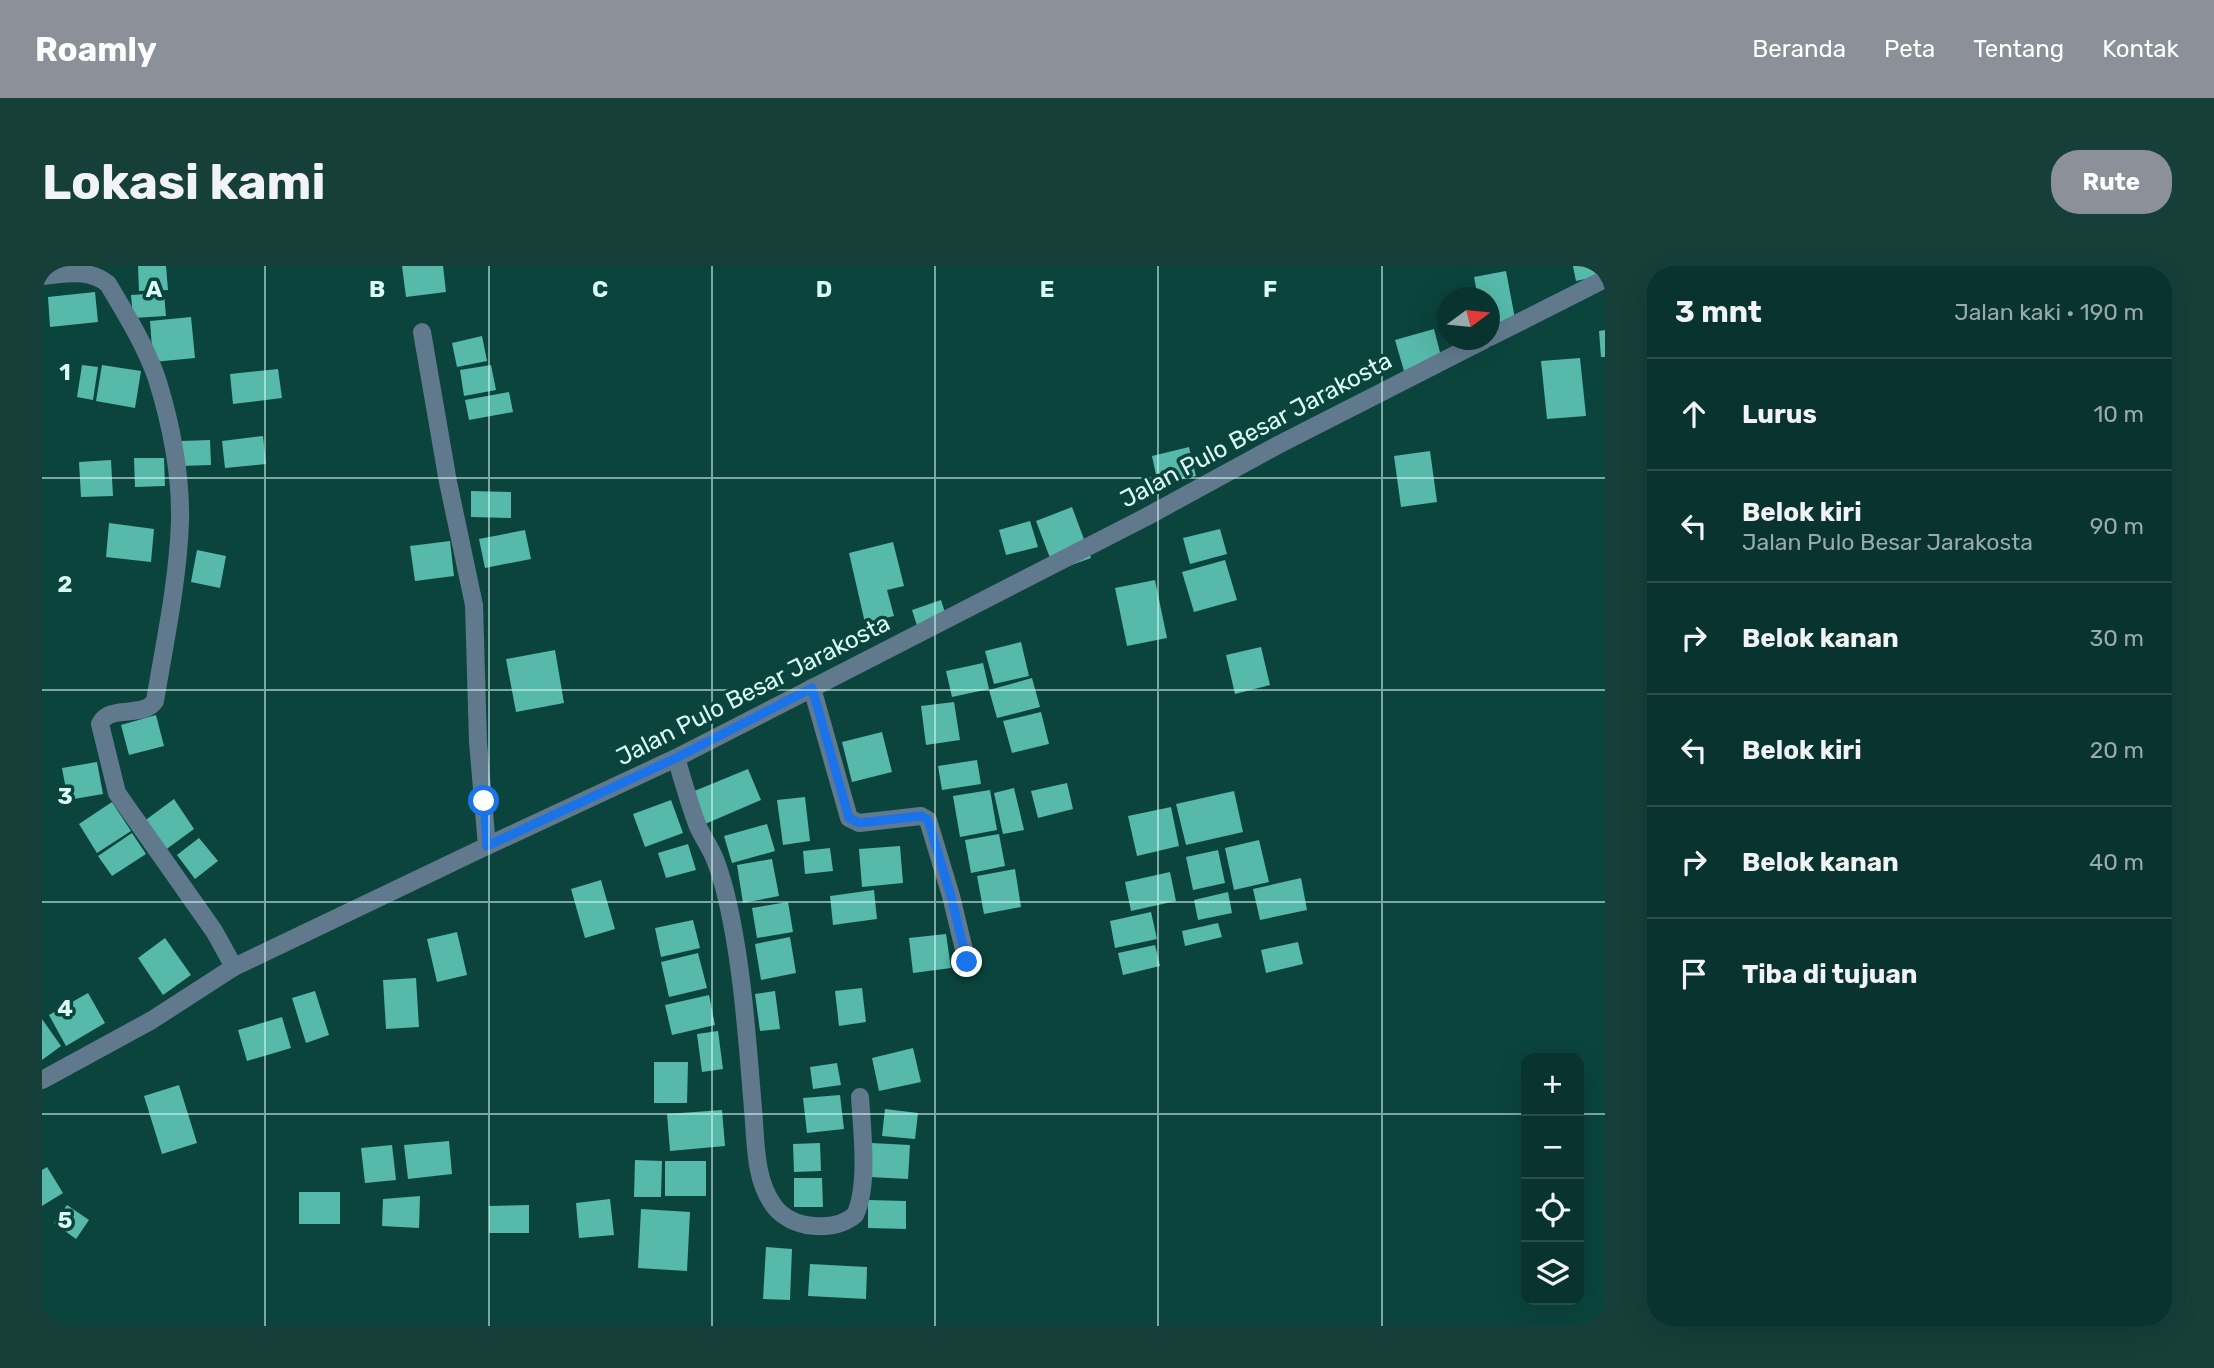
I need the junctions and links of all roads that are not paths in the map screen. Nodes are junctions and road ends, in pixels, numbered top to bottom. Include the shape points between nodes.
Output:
1 (42, 276) edge
2 (1605, 279) edge
3 (422, 332) dead end
4 (1500, 332) edge
5 (1464, 350) edge
6 (812, 688) junction
7 (676, 758) junction
8 (487, 846) junction
9 (967, 962) dead end
10 (234, 967) junction
11 (42, 1080) edge
12 (860, 1097) dead end

1 - 10 street via 84,273 108,284 156,378 179,492 178,547 155,701 145,709 108,715 100,724 117,793
2 - 4 street
3 - 8 street via 474,605
5 - 6 street, Jalan Pulo Besar Jarakosta
6 - 7 street, Jalan Pulo Besar Jarakosta
6 - 9 street via 849,818 859,823 921,816 928,820
7 - 8 street, Jalan Pulo Besar Jarakosta
7 - 12 street via 697,825 724,887 747,1036 758,1166 774,1207 786,1219 824,1226 855,1215 863,1161
8 - 10 street, Jalan Pulo Besar Jarakosta
10 - 11 street, Jalan Pulo Besar Jarakosta via 152,1020

